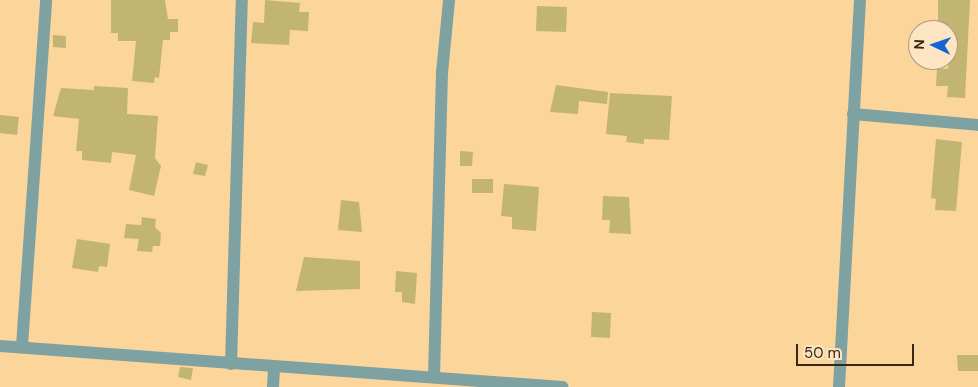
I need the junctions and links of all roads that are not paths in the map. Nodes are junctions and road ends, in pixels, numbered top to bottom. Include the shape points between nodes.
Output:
1 (46, 0) edge
2 (242, 0) edge
3 (449, 0) edge
4 (860, 0) edge
5 (854, 114) junction
6 (978, 125) edge
7 (0, 346) edge
8 (22, 346) junction
9 (231, 364) junction
10 (274, 368) junction
11 (434, 377) junction
12 (498, 385) edge
13 (273, 387) edge
14 (563, 387) edge
15 (839, 387) edge

1 - 8 street
2 - 9 street
3 - 11 street via 442,73
4 - 5 street
5 - 6 street
5 - 15 street
7 - 8 street
8 - 9 street
9 - 10 street
10 - 11 street
10 - 13 street
11 - 12 street
12 - 14 street

